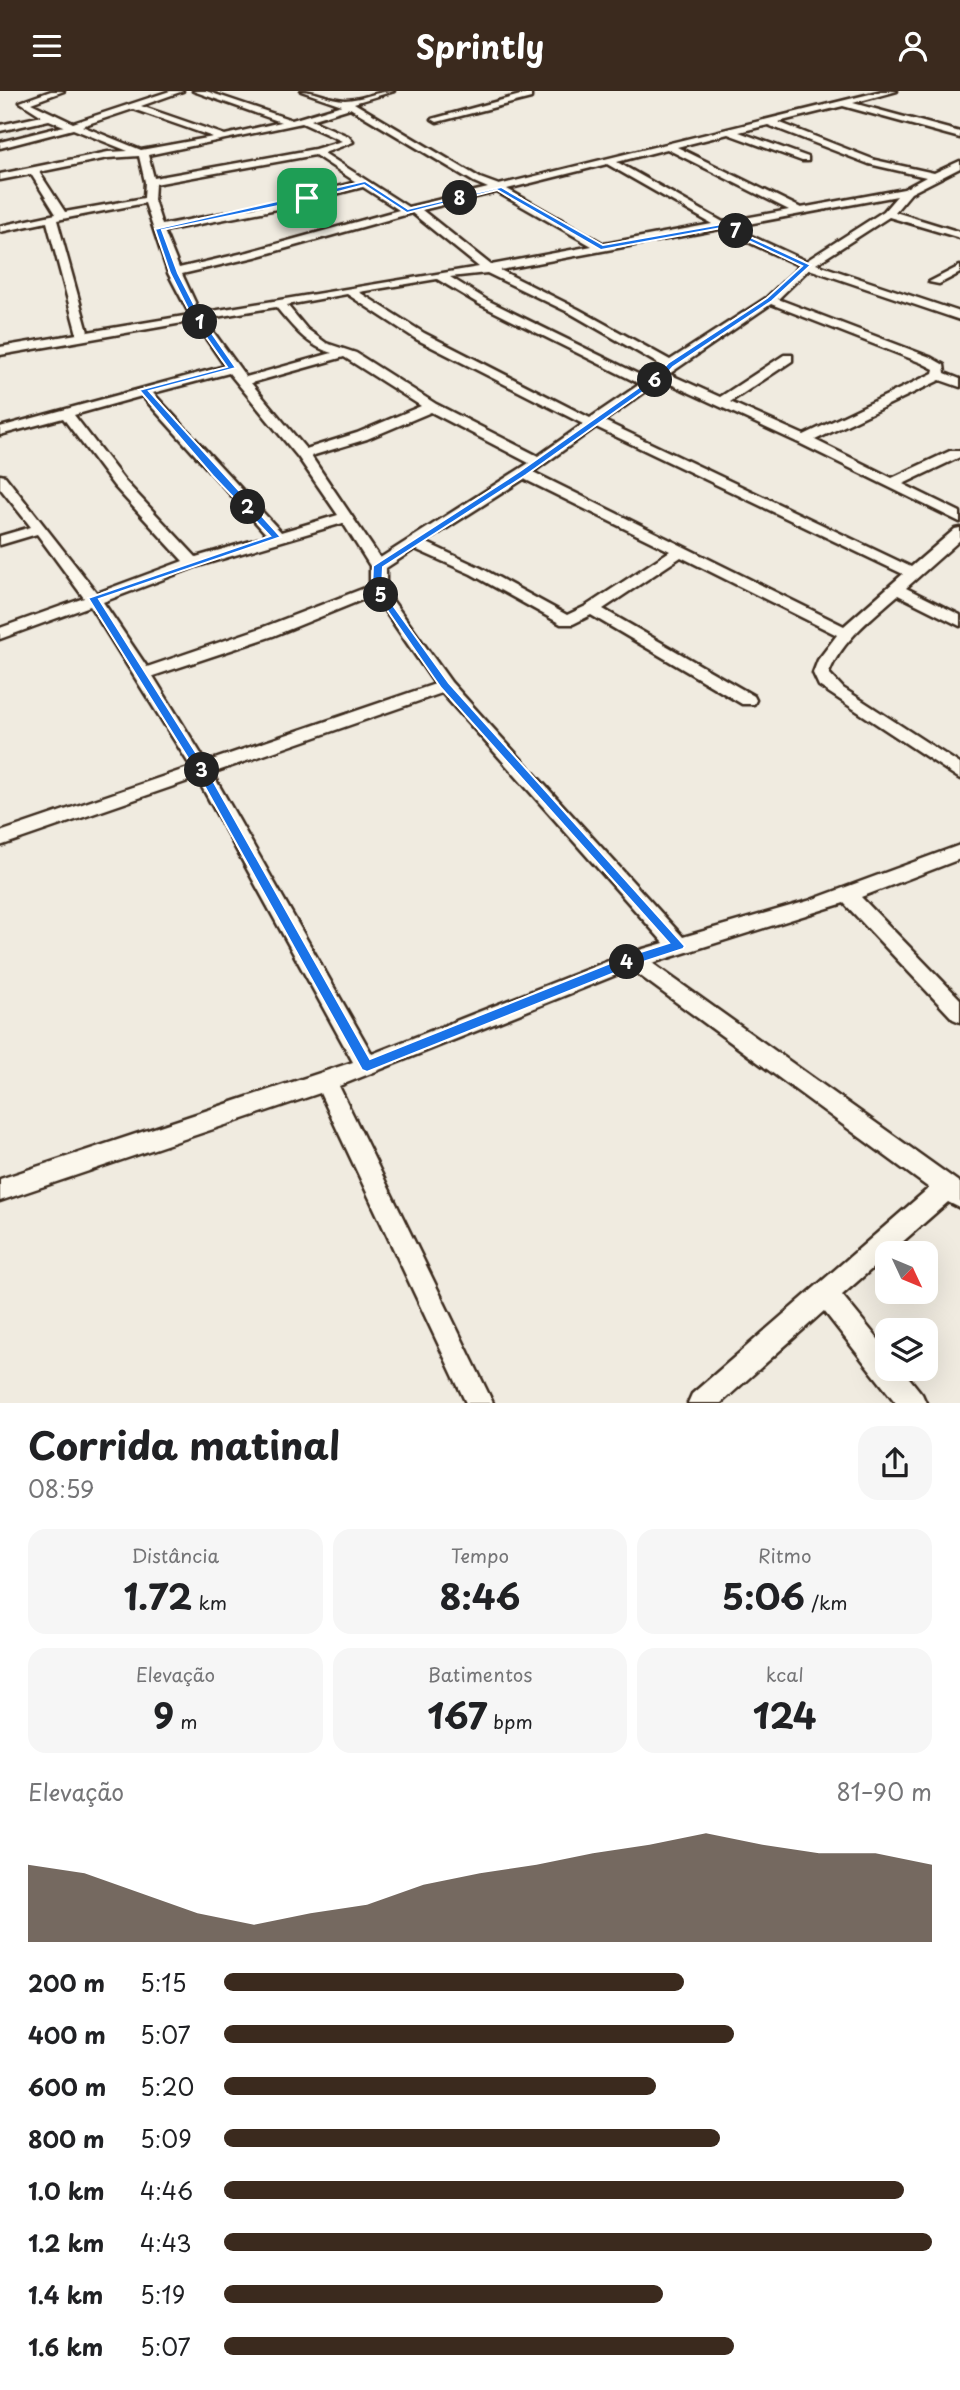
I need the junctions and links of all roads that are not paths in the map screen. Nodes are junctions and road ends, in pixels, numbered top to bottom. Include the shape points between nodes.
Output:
1 (60, 91) edge
2 (179, 91) edge
3 (197, 91) edge
4 (305, 91) edge
5 (390, 91) edge
6 (519, 91) edge
7 (893, 91) edge
8 (843, 103) junction
9 (347, 104) junction
10 (132, 106) junction
11 (50, 117) junction
12 (437, 119) dead end
13 (303, 120) junction
14 (767, 121) junction
15 (292, 123) junction
16 (75, 127) junction
17 (0, 128) edge
18 (728, 131) junction
19 (960, 135) edge
20 (224, 138) junction
21 (0, 145) edge
22 (668, 146) junction
23 (317, 152) junction
24 (143, 153) junction
25 (805, 159) dead end
26 (608, 161) junction
27 (960, 164) edge
28 (34, 171) junction
29 (0, 177) edge
30 (937, 177) junction
31 (150, 183) junction
32 (365, 183) junction
33 (498, 188) junction
34 (907, 191) junction
35 (149, 200) junction
36 (410, 210) junction
37 (799, 211) junction
38 (888, 213) junction
39 (57, 217) junction
40 (722, 226) junction
41 (0, 229) edge
42 (159, 229) junction
43 (960, 235) edge
44 (601, 247) junction
45 (807, 265) junction
46 (489, 269) junction
47 (960, 269) edge
48 (174, 273) junction
49 (439, 275) junction
50 (935, 282) dead end
51 (349, 291) junction
52 (770, 300) junction
53 (280, 304) junction
54 (960, 316) edge
55 (196, 317) junction
56 (83, 336) junction
57 (0, 351) edge
58 (343, 354) junction
59 (788, 358) dead end
60 (232, 368) junction
61 (666, 370) junction
62 (939, 375) junction
63 (245, 381) junction
64 (960, 383) edge
65 (649, 384) junction
66 (143, 390) junction
67 (721, 402) junction
68 (431, 407) junction
69 (65, 412) junction
70 (592, 422) junction
71 (0, 431) edge
72 (804, 440) junction
73 (303, 454) junction
74 (955, 454) dead end
75 (538, 462) junction
76 (523, 473) junction
77 (0, 479) edge
78 (893, 483) junction
79 (347, 517) junction
80 (960, 518) edge
81 (39, 529) junction
82 (960, 532) edge
83 (277, 537) junction
84 (0, 541) edge
85 (414, 543) junction
86 (682, 550) junction
87 (193, 563) junction
88 (378, 566) junction
89 (912, 573) junction
90 (377, 588) junction
91 (897, 589) junction
92 (93, 598) junction
93 (592, 609) junction
94 (960, 621) edge
95 (0, 633) edge
96 (846, 633) junction
97 (143, 674) junction
98 (445, 686) junction
99 (748, 701) dead end
100 (201, 770) junction
101 (960, 773) edge
102 (0, 839) edge
103 (960, 852) edge
104 (848, 895) junction
105 (679, 946) junction
106 (633, 960) junction
107 (957, 1006) edge
108 (367, 1066) junction
109 (326, 1082) junction
110 (0, 1190) edge
111 (953, 1192) edge
112 (825, 1293) junction
113 (480, 1403) edge
114 (701, 1403) edge
115 (913, 1403) edge

1 - 11 street via 24,102
2 - 10 street
3 - 15 street
4 - 9 street
5 - 9 street
6 - 12 street via 528,96
7 - 8 street
8 - 14 street
8 - 19 street
9 - 13 street
9 - 33 street
10 - 16 street
10 - 20 street
11 - 16 street
11 - 17 street
13 - 15 street
13 - 23 street via 348,140
14 - 18 street
14 - 30 street via 872,162
15 - 20 street
16 - 21 street
16 - 24 street
18 - 22 street
18 - 25 street
20 - 24 street
22 - 26 street
22 - 37 street
23 - 31 street
23 - 32 street
24 - 28 street via 108,155
24 - 31 street
26 - 33 street
26 - 40 street
27 - 30 street
28 - 29 street
28 - 39 street
30 - 34 street
31 - 35 street
32 - 36 street
32 - 42 street
33 - 36 street
33 - 44 street
34 - 37 street
34 - 38 street
35 - 39 street
35 - 42 street
36 - 46 street
36 - 48 street
37 - 40 street
38 - 43 street
38 - 45 street
39 - 41 street
39 - 56 street
40 - 44 street
40 - 45 street
42 - 48 street
44 - 46 street
45 - 52 street
45 - 54 street
46 - 49 street
46 - 61 street via 574,311
47 - 50 street
48 - 55 street
49 - 51 street
49 - 65 street via 495,309
51 - 53 street
51 - 70 street via 420,335
52 - 61 street
52 - 62 street via 936,364
53 - 55 street
53 - 58 street via 303,332
55 - 56 street
55 - 60 street
56 - 57 street
58 - 63 street
58 - 68 street
59 - 67 street
60 - 63 street
60 - 66 street
61 - 65 street
61 - 67 street
62 - 64 street
62 - 72 street
63 - 73 street
65 - 70 street
66 - 69 street
66 - 83 street
67 - 72 street
68 - 73 street
68 - 75 street
69 - 71 street
69 - 87 street via 119,482
70 - 75 street
70 - 89 street
72 - 78 street
73 - 79 street
74 - 78 street
75 - 76 street
76 - 85 street
76 - 86 street
77 - 81 street
78 - 80 street
79 - 83 street
79 - 88 street
81 - 84 street
81 - 92 street
82 - 89 street
83 - 87 street
85 - 88 street
85 - 93 street via 476,571 564,621
86 - 93 street
86 - 96 street
87 - 92 street
88 - 90 street
89 - 91 street
90 - 97 street
90 - 98 street
91 - 94 street
91 - 96 street
92 - 95 street
92 - 97 street
93 - 99 street
96 - 101 street via 826,660 821,673 825,682
97 - 100 street
98 - 100 street
98 - 105 street
100 - 102 street
100 - 108 street
103 - 104 street
104 - 105 street
104 - 107 street
105 - 106 street
106 - 108 street
106 - 111 street
108 - 109 street
109 - 110 street
109 - 113 street
111 - 112 street
112 - 114 street
112 - 115 street

